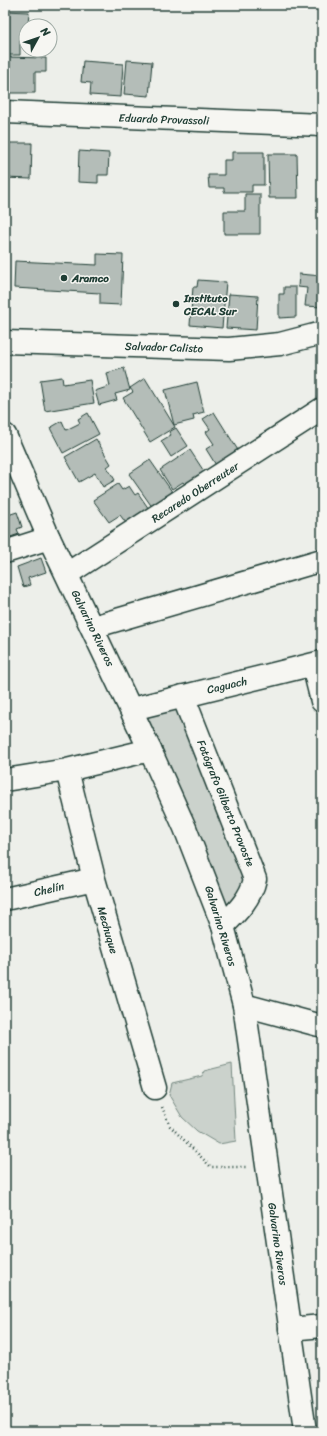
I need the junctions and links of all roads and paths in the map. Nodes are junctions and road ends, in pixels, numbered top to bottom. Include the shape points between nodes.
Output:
1 (5, 112) edge
2 (322, 125) edge
3 (322, 332) edge
4 (5, 342) edge
5 (322, 409) edge
6 (5, 435) edge
7 (49, 538) junction
8 (5, 552) edge
9 (322, 560) edge
10 (67, 574) junction
11 (93, 627) junction
12 (317, 663) edge
13 (183, 696) junction
14 (322, 701) edge
15 (132, 709) junction
16 (150, 750) junction
17 (67, 770) junction
18 (5, 780) edge
19 (94, 879) junction
20 (5, 899) edge
21 (223, 926) junction
22 (244, 1005) junction
23 (322, 1026) edge
24 (155, 1088) joint
25 (267, 1168) junction
26 (322, 1326) edge
27 (290, 1329) junction
28 (305, 1431) edge

1 - 2 street, Eduardo Provassoli
3 - 4 street, Salvador Calisto via 280,344 229,349
5 - 10 street, Recaredo Oberreuter
6 - 7 street, Galvarino Riveros
7 - 8 street
7 - 10 street, Galvarino Riveros
9 - 11 street
10 - 11 street, Galvarino Riveros
11 - 15 street, Galvarino Riveros
12 - 13 street, Caguach
12 - 14 street
13 - 15 street, Caguach
13 - 21 street, Fotógrafo Gilberto Provoste via 256,879 244,903
15 - 16 street, Galvarino Riveros
16 - 17 street
16 - 21 street, Galvarino Riveros via 185,828
17 - 18 street
17 - 19 street, Mechuque
19 - 20 street, Chelín
19 - 24 street, Mechuque
21 - 22 street, Galvarino Riveros
22 - 23 street
22 - 25 street, Galvarino Riveros
24 - 25 path via 170,1126 212,1167
25 - 27 street, Galvarino Riveros
26 - 27 street
27 - 28 street, Galvarino Riveros

